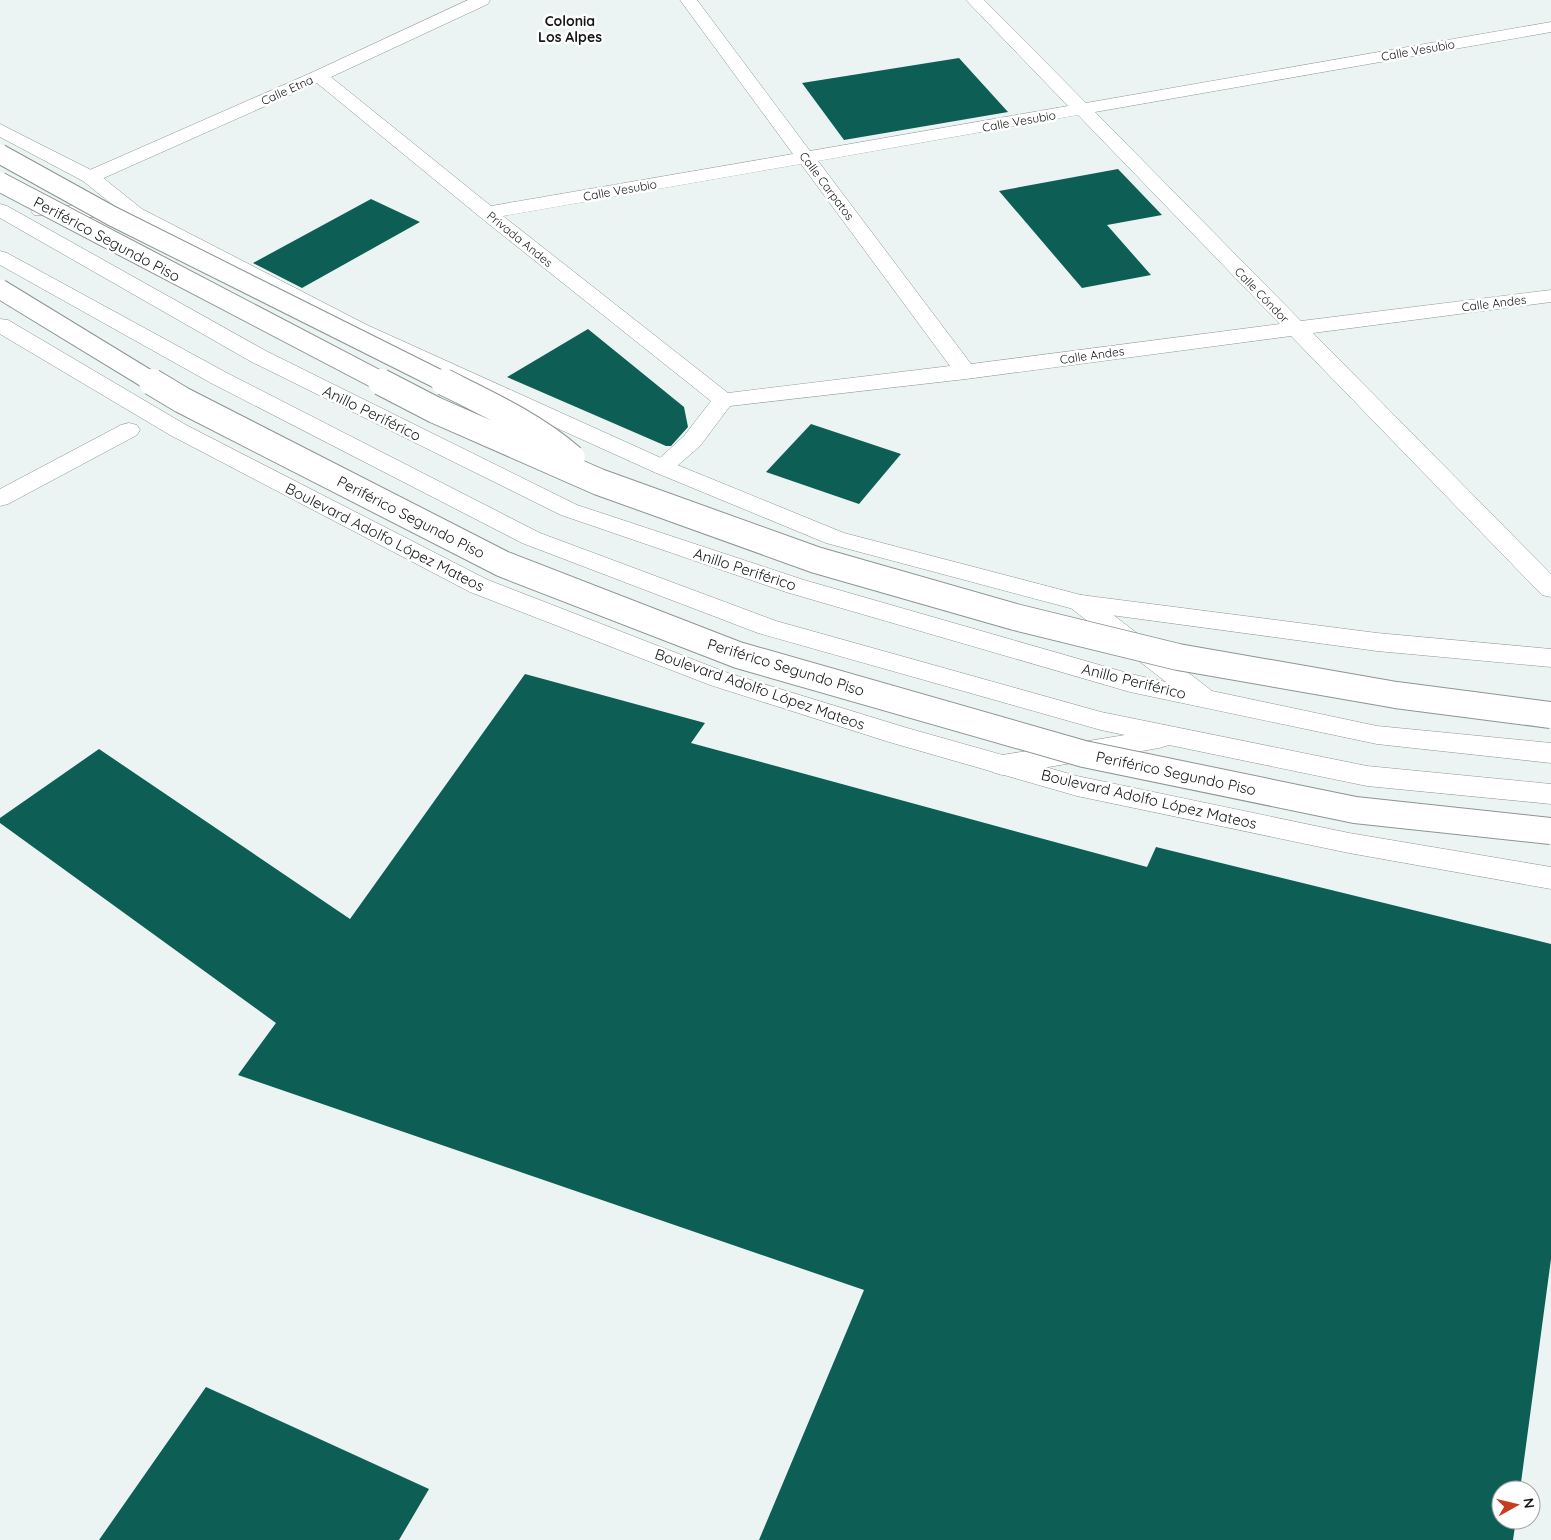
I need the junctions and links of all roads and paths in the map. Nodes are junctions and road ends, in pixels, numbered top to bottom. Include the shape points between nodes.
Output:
1 (482, 0) edge
2 (688, 0) edge
3 (978, 0) edge
4 (1551, 27) edge
5 (320, 76) junction
6 (1084, 110) junction
7 (0, 130) edge
8 (0, 154) edge
9 (806, 158) junction
10 (90, 178) junction
11 (0, 182) edge
12 (0, 210) edge
13 (135, 213) junction
14 (487, 213) junction
15 (0, 257) edge
16 (0, 289) edge
17 (1551, 296) edge
18 (0, 325) edge
19 (1294, 328) junction
20 (966, 372) junction
21 (723, 400) junction
22 (129, 430) dead end
23 (662, 467) junction
24 (599, 482) junction
25 (0, 499) edge
26 (1551, 589) edge
27 (1081, 603) junction
28 (1551, 658) edge
29 (1206, 699) junction
30 (1551, 715) edge
31 (1177, 737) junction
32 (1551, 753) edge
33 (1002, 765) junction
34 (1551, 794) edge
35 (1551, 831) edge
36 (1551, 878) edge

1 - 5 main road, Calle Etna
2 - 9 main road, Calle Carpatos
3 - 6 main road, Calle Cóndor
4 - 6 main road, Calle Vesubio
5 - 10 main road, Calle Etna
5 - 14 main road, Privada Andes
6 - 9 main road, Calle Vesubio
6 - 19 main road, Calle Cóndor
7 - 10 main road
8 - 24 main road, bridge via 112,216 508,414 558,446
9 - 14 main road, Calle Vesubio
9 - 20 main road, Calle Carpatos
10 - 13 main road
11 - 24 main road, Periférico Segundo Piso, bridge via 435,410
12 - 13 main road
12 - 29 main road, Anillo Periférico via 258,356 569,510 795,586 1130,683
13 - 23 main road via 359,330
14 - 21 main road, Privada Andes
15 - 31 main road via 219,378 531,538 767,627 1101,721
16 - 35 main road, Periférico Segundo Piso, bridge via 182,400 503,564 738,655 1084,754 1355,810
17 - 19 main road, Calle Andes
18 - 33 main road, Boulevard Adolfo López Mateos via 178,430 479,586 719,678
19 - 20 main road, Calle Andes
19 - 26 main road, Calle Cóndor
20 - 21 main road, Calle Andes
21 - 23 main road via 692,442
22 - 25 main road
23 - 27 main road via 834,538
24 - 30 main road, Periférico Segundo Piso, bridge via 816,560 1015,617 1178,657 1396,695
27 - 28 main road via 1377,642
27 - 29 main road
29 - 32 main road, Anillo Periférico via 1377,735
31 - 33 main road
31 - 34 main road via 1367,776
33 - 36 main road, Boulevard Adolfo López Mateos via 1077,786 1349,842

